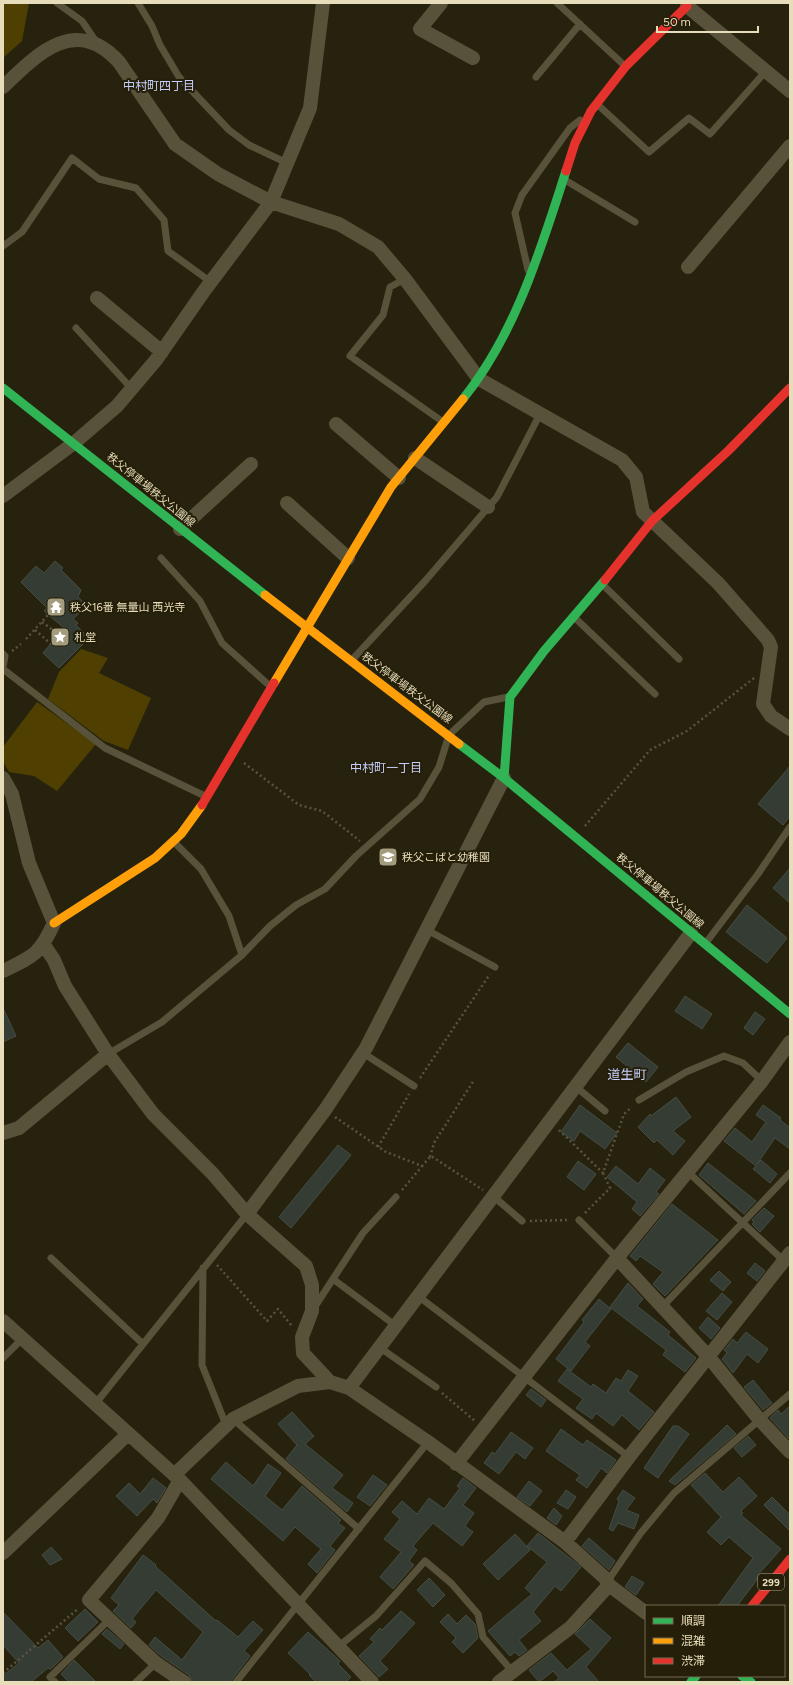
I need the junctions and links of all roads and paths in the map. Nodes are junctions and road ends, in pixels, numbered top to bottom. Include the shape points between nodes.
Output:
1 (57, 3) edge
2 (138, 3) edge
3 (323, 3) edge
4 (441, 3) edge
5 (557, 3) edge
6 (691, 4) edge
7 (580, 24) junction
8 (97, 43) junction
9 (473, 58) dead end
10 (626, 66) junction
11 (766, 71) junction
12 (536, 77) dead end
13 (3, 87) edge
14 (790, 91) edge
15 (597, 104) junction
16 (591, 111) junction
17 (790, 146) edge
18 (287, 163) junction
19 (563, 179) junction
20 (271, 202) junction
21 (635, 222) dead end
22 (3, 246) edge
23 (688, 267) dead end
24 (405, 279) junction
25 (530, 280) junction
26 (211, 282) junction
27 (97, 298) dead end
28 (76, 328) dead end
29 (162, 352) junction
30 (479, 379) junction
31 (3, 388) edge
32 (790, 388) edge
33 (132, 389) junction
34 (540, 414) junction
35 (443, 422) junction
36 (336, 424) dead end
37 (74, 443) junction
38 (415, 458) junction
39 (250, 464) dead end
40 (399, 478) junction
41 (3, 496) edge
42 (287, 503) dead end
43 (488, 508) junction
44 (652, 521) junction
45 (180, 529) junction
46 (160, 558) dead end
47 (348, 558) junction
48 (602, 584) junction
49 (48, 615) dead end
50 (574, 617) junction
51 (42, 622) junction
52 (306, 628) junction
53 (35, 630) junction
54 (58, 634) dead end
55 (29, 635) junction
56 (26, 639) dead end
57 (33, 639) dead end
58 (51, 644) dead end
59 (3, 654) edge
60 (679, 659) dead end
61 (351, 661) junction
62 (3, 668) edge
63 (767, 668) junction
64 (272, 688) junction
65 (656, 694) dead end
66 (510, 697) junction
67 (790, 729) edge
68 (449, 735) junction
69 (233, 754) junction
70 (504, 778) junction
71 (4, 782) edge
72 (208, 797) junction
73 (790, 827) edge
74 (575, 837) junction
75 (173, 841) junction
76 (368, 846) junction
77 (54, 923) junction
78 (427, 930) junction
79 (691, 933) junction
80 (705, 944) junction
81 (44, 945) junction
82 (242, 955) junction
83 (494, 967) joint
84 (3, 971) edge
85 (790, 1014) edge
86 (790, 1042) edge
87 (363, 1053) junction
88 (108, 1054) junction
89 (474, 1080) dead end
90 (762, 1081) junction
91 (414, 1086) junction
92 (575, 1086) junction
93 (639, 1100) joint
94 (325, 1110) junction
95 (604, 1112) dead end
96 (549, 1120) junction
97 (3, 1133) edge
98 (378, 1147) junction
99 (431, 1156) junction
100 (422, 1166) junction
101 (790, 1172) edge
102 (603, 1173) junction
103 (689, 1173) junction
104 (493, 1196) junction
105 (396, 1197) joint
106 (247, 1214) junction
107 (579, 1220) junction
108 (522, 1221) joint
109 (742, 1222) junction
110 (787, 1257) edge
111 (50, 1258) dead end
112 (210, 1258) junction
113 (617, 1258) junction
114 (203, 1267) junction
115 (333, 1279) junction
116 (418, 1296) junction
117 (662, 1307) junction
118 (312, 1311) junction
119 (3, 1321) edge
120 (396, 1326) junction
121 (302, 1337) junction
122 (22, 1339) junction
123 (143, 1344) junction
124 (379, 1348) junction
125 (708, 1356) junction
126 (3, 1358) edge
127 (524, 1376) junction
128 (330, 1382) junction
129 (436, 1387) joint
130 (349, 1388) junction
131 (790, 1394) edge
132 (96, 1403) junction
133 (759, 1419) junction
134 (230, 1422) junction
135 (484, 1429) junction
136 (128, 1434) junction
137 (428, 1442) junction
138 (790, 1452) edge
139 (630, 1457) junction
140 (456, 1464) junction
141 (177, 1478) junction
142 (359, 1529) junction
143 (566, 1542) junction
144 (3, 1554) edge
145 (790, 1559) edge
146 (608, 1583) junction
147 (89, 1600) junction
148 (298, 1604) junction
149 (753, 1605) edge
150 (645, 1612) edge
151 (109, 1620) junction
152 (339, 1646) junction
153 (156, 1662) junction
154 (512, 1671) junction
155 (3, 1673) edge
156 (55, 1682) edge
157 (136, 1682) edge
158 (184, 1682) edge
159 (236, 1682) edge
160 (372, 1682) edge
161 (499, 1682) edge

1 - 8 lane via 82,21
2 - 18 lane via 160,45 184,82 229,130 249,145
3 - 18 street via 310,108
4 - 9 street via 420,29
5 - 7 lane
6 - 10 main road
6 - 11 street
7 - 10 lane
7 - 12 lane
8 - 13 street via 76,39 58,44 28,63
8 - 20 street via 119,62 174,144 218,174
10 - 15 main road
11 - 14 street
11 - 15 lane via 710,134 689,118 649,152
15 - 16 main road
16 - 19 main road via 575,143
16 - 25 lane via 570,128 522,195 515,212
17 - 23 street
18 - 20 street
19 - 21 lane
19 - 25 main road
20 - 24 street via 339,224 378,247
20 - 26 street
22 - 26 lane via 22,232 72,158 99,179 136,188 164,220 168,251
24 - 30 street
24 - 35 lane via 390,288 383,315 350,356
25 - 30 main road via 513,318
26 - 29 street
27 - 29 street
28 - 33 lane
29 - 33 street
30 - 34 street
30 - 35 main road
31 - 37 main road, 秩父停車場秩父公園線
32 - 44 main road via 728,451
33 - 37 street via 117,406
34 - 43 lane via 497,497
34 - 44 street via 622,460 636,477 643,512
35 - 38 main road
36 - 40 street
37 - 41 street
37 - 45 main road, 秩父停車場秩父公園線
38 - 40 main road
38 - 43 street
39 - 45 street
40 - 47 main road
42 - 47 street
43 - 61 lane
44 - 48 main road
44 - 63 street via 718,583 768,640 771,647
45 - 52 main road, 秩父停車場秩父公園線
46 - 64 lane via 200,601 222,643
47 - 52 main road
48 - 50 main road
48 - 60 lane
49 - 51 path
50 - 65 lane
50 - 66 main road via 544,651
51 - 53 path
51 - 54 path
52 - 61 main road, 秩父停車場秩父公園線
52 - 64 main road
53 - 55 path
53 - 58 path
55 - 56 path
55 - 57 path
59 - 62 lane
61 - 68 main road, 秩父停車場秩父公園線
62 - 72 lane via 105,748
63 - 67 street via 763,704 771,716
63 - 74 path via 687,731 650,750
64 - 69 main road
66 - 68 lane via 484,702
66 - 70 main road
68 - 70 main road, 秩父停車場秩父公園線
68 - 76 lane via 439,767 420,799
69 - 72 main road
69 - 76 path via 298,805 322,812
70 - 74 main road, 秩父停車場秩父公園線
70 - 78 street
71 - 77 street via 12,794 30,863
72 - 75 main road
73 - 80 lane
74 - 79 main road, 秩父停車場秩父公園線
75 - 77 main road via 155,858
75 - 82 lane via 201,869 229,916
76 - 82 lane via 325,889 296,905 270,926
77 - 81 street
78 - 83 lane
78 - 87 street
79 - 80 main road, 秩父停車場秩父公園線
79 - 92 street
80 - 85 main road, 秩父停車場秩父公園線
81 - 84 street via 28,959
81 - 88 street via 54,960 65,986
82 - 88 lane via 162,1022
83 - 91 path
86 - 90 street
87 - 91 lane
87 - 94 street
88 - 97 street via 19,1128
88 - 106 street via 153,1114 213,1174
89 - 99 path via 434,1143
90 - 93 lane via 743,1062 724,1056 686,1072
90 - 103 street
91 - 98 path
92 - 95 lane
92 - 96 street
93 - 102 path via 624,1114
94 - 98 path
94 - 106 street
96 - 102 path
96 - 104 street
98 - 100 path
99 - 100 path
99 - 104 path
100 - 105 path
101 - 109 lane
102 - 107 path via 610,1188
103 - 109 lane
103 - 113 street
104 - 108 lane
104 - 116 street
105 - 115 lane via 363,1233
106 - 112 lane
106 - 118 street via 306,1266 312,1285
107 - 108 path
107 - 113 lane
109 - 110 lane
109 - 117 lane
110 - 125 street
111 - 123 lane
112 - 114 lane
112 - 121 path via 267,1321 278,1309
113 - 117 street
113 - 127 street
114 - 123 lane
114 - 134 lane via 202,1365
115 - 118 lane
115 - 120 lane
116 - 120 street
116 - 127 lane
117 - 125 street
118 - 121 street
119 - 122 street
120 - 124 street
121 - 128 street via 303,1353
122 - 126 lane
122 - 132 street
123 - 132 lane
124 - 129 lane
124 - 130 street
125 - 133 street
125 - 139 street
127 - 135 street
127 - 139 lane
128 - 130 street
128 - 134 street via 298,1386
129 - 135 path
130 - 137 street
131 - 133 lane
132 - 136 street
133 - 138 street
133 - 146 lane via 674,1493 640,1534
134 - 141 street
134 - 142 lane
135 - 140 street
136 - 141 street
136 - 144 street
137 - 140 street
137 - 142 lane
139 - 143 street
140 - 143 street
141 - 147 street via 158,1518
141 - 148 street
142 - 148 lane
143 - 146 street
145 - 149 main road, 299
146 - 150 street
146 - 154 street via 571,1626
147 - 151 street
147 - 155 path
148 - 152 street
148 - 159 lane
151 - 153 street
151 - 156 lane via 50,1677
152 - 154 lane via 376,1616 425,1560 451,1583 478,1614 483,1637
152 - 160 street
153 - 157 lane
153 - 158 street
154 - 161 street

